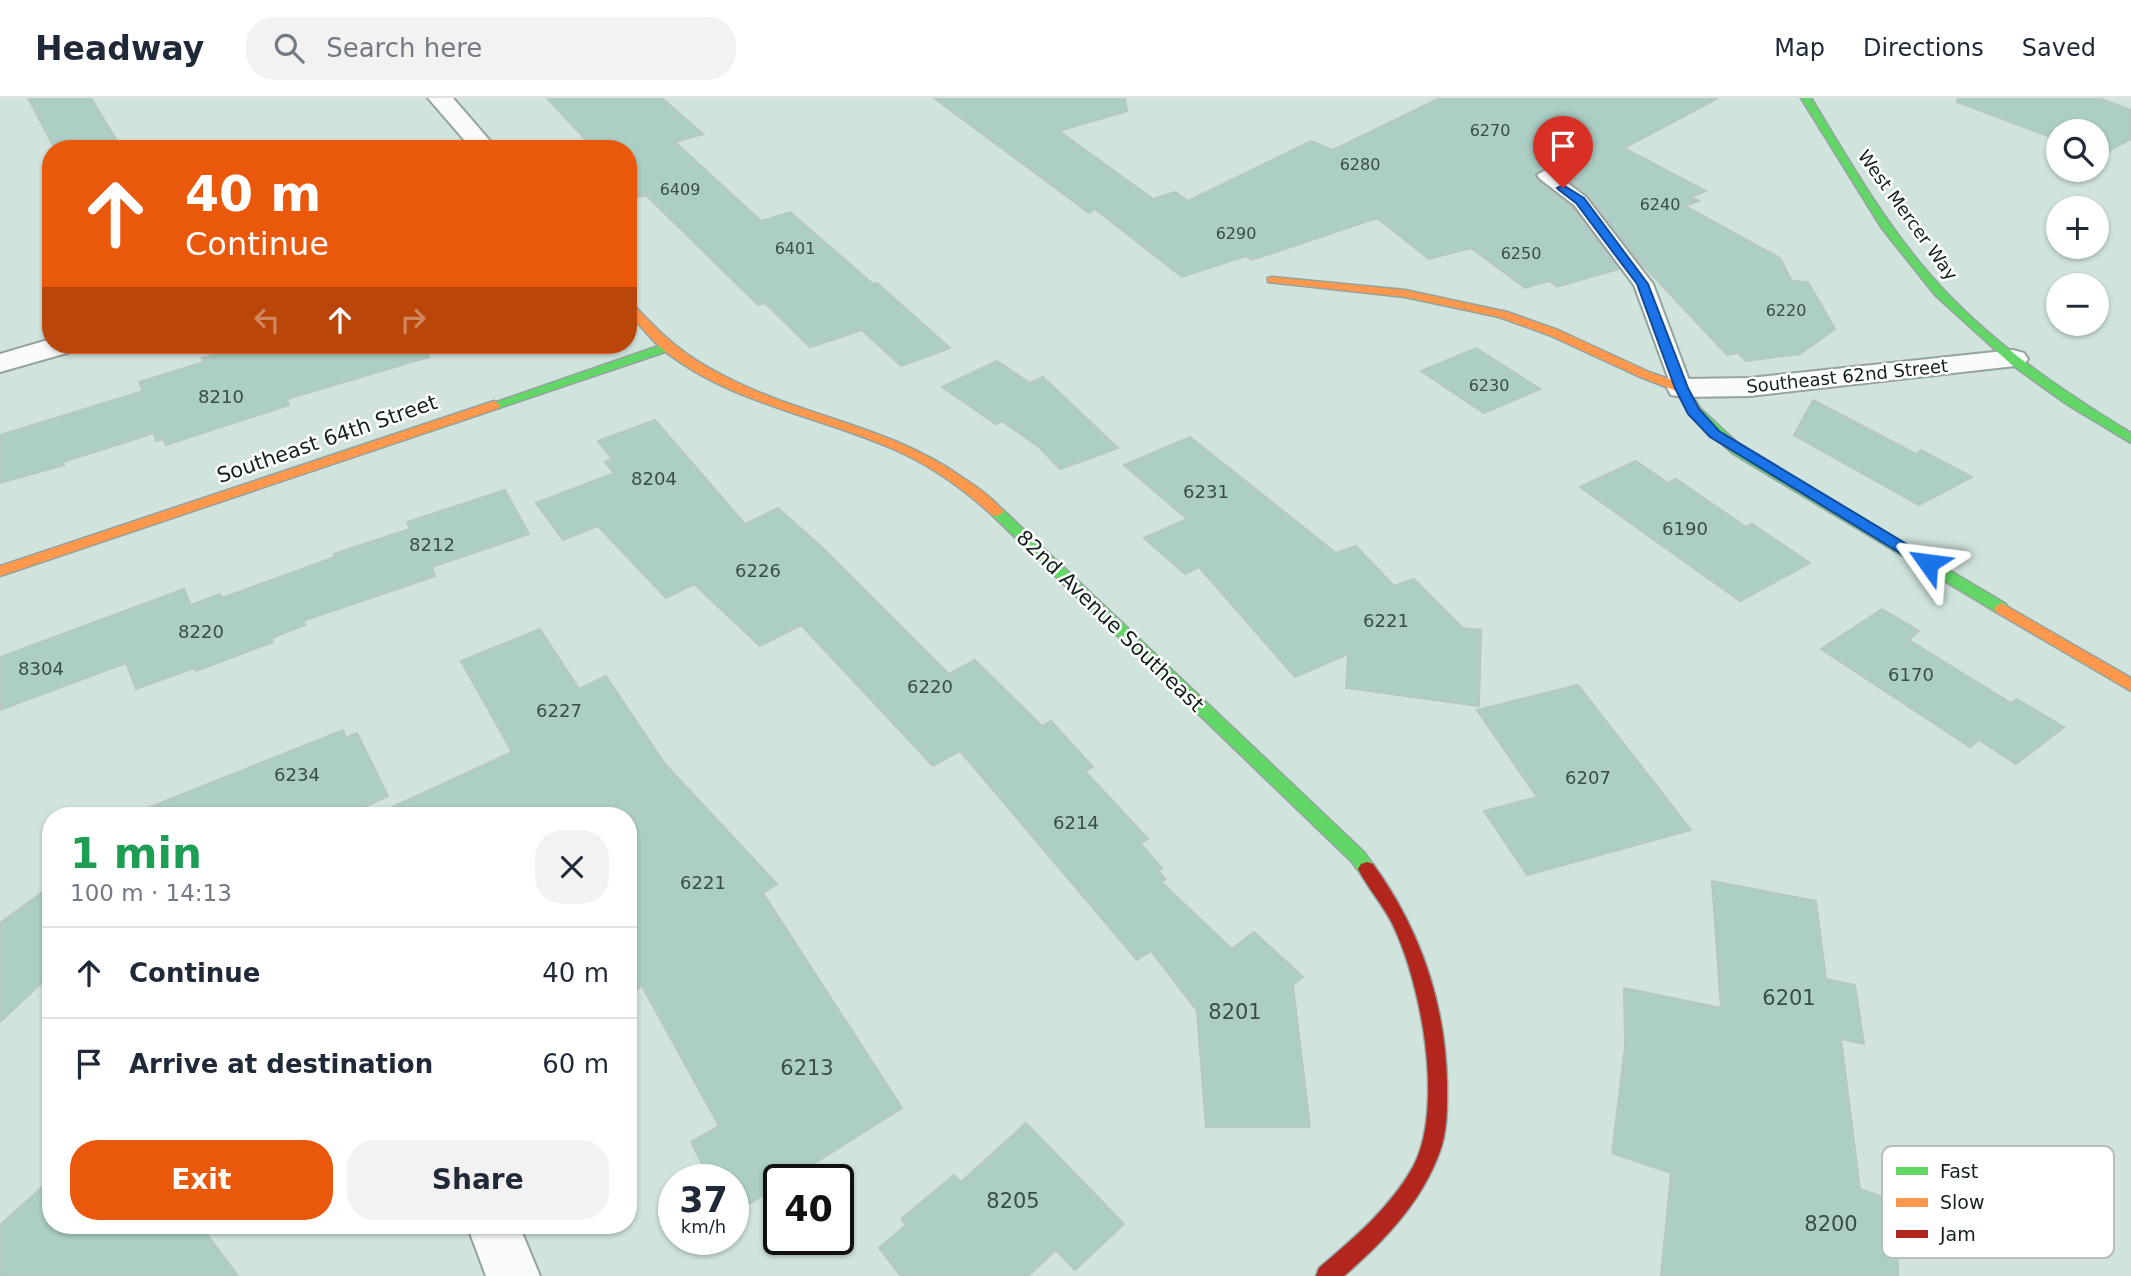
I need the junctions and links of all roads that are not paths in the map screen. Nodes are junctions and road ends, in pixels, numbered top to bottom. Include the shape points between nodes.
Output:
1 (440, 98) edge
2 (1807, 98) edge
3 (477, 140) edge
4 (1546, 175) dead end
5 (1272, 280) dead end
6 (637, 314) edge
7 (667, 346) junction
8 (42, 351) edge
9 (2013, 359) junction
10 (0, 363) edge
11 (1682, 388) junction
12 (2131, 439) edge
13 (0, 571) edge
14 (2131, 685) edge
15 (497, 1234) edge
16 (513, 1276) edge
17 (1327, 1276) edge

1 - 3 street
2 - 9 street, West Mercer Way via 1865,194 1933,286
4 - 11 lane via 1580,201 1643,284
5 - 11 street via 1377,290 1487,309
6 - 7 street, 82nd Avenue Southeast
7 - 13 street, Southeast 64th Street
7 - 17 street, 82nd Avenue Southeast via 758,397 908,450 990,505 1358,857 1390,899 1414,954 1430,1014 1438,1083 1436,1133 1413,1186 1366,1244
8 - 10 street
9 - 11 street, Southeast 62nd Street via 1750,387
9 - 12 street, West Mercer Way
11 - 14 street via 1693,411 1737,450
15 - 16 street

